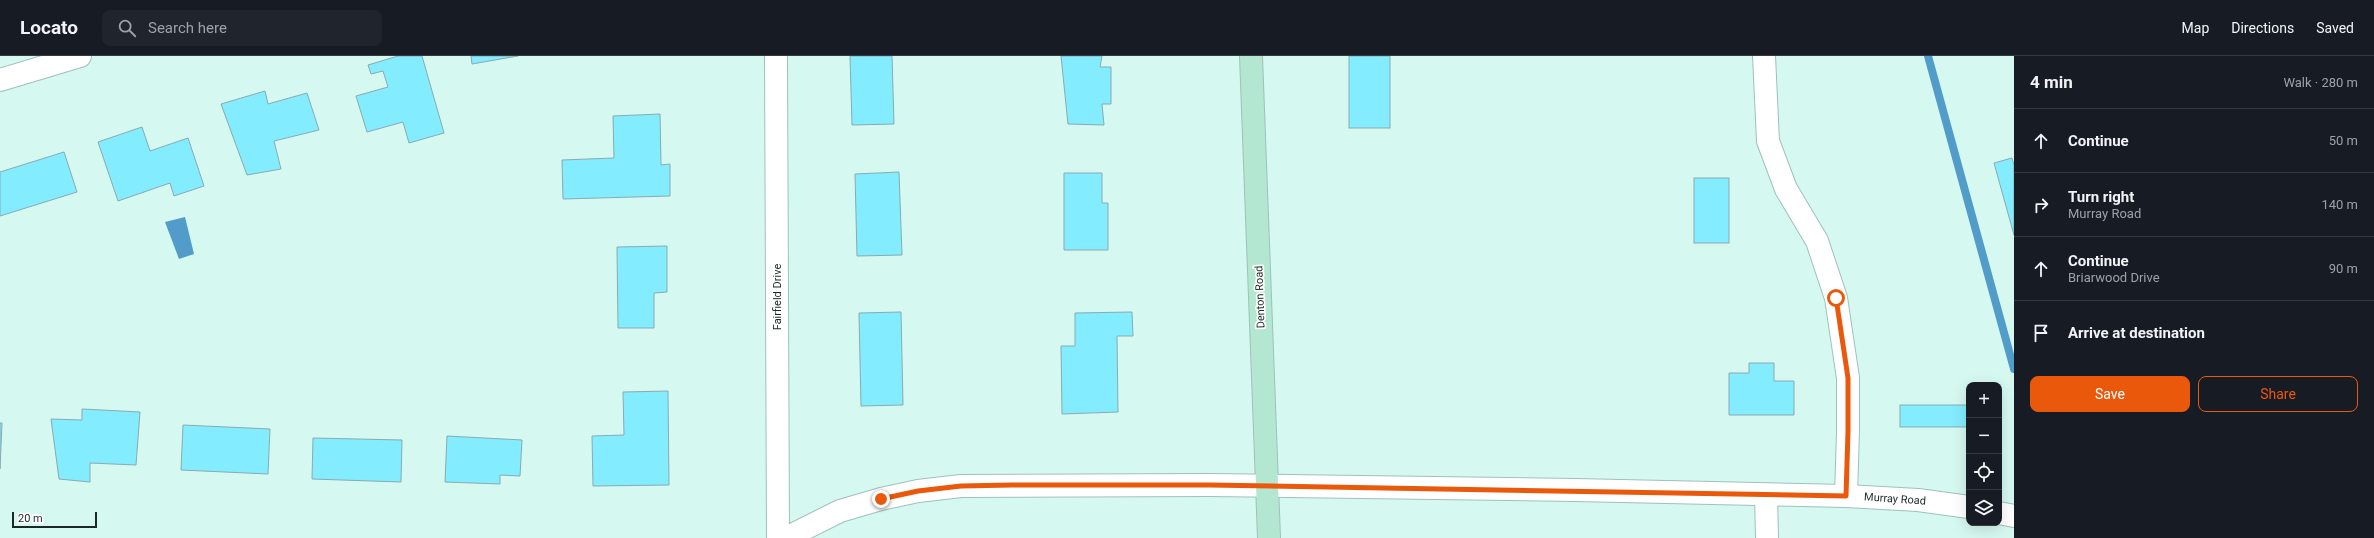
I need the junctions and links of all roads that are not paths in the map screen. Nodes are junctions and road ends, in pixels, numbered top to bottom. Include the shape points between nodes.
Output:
1 (80, 56) edge
2 (776, 56) edge
3 (1251, 56) edge
4 (1764, 56) edge
5 (0, 80) edge
6 (1268, 486) junction
7 (1766, 495) junction
8 (1846, 496) junction
9 (1966, 507) edge
10 (2002, 514) edge
11 (2014, 516) edge
12 (778, 538) edge
13 (786, 538) edge
14 (1269, 538) edge
15 (1767, 538) edge

1 - 5 street
2 - 12 street, Fairfield Drive
3 - 6 street, Denton Road
4 - 8 street via 1768,142 1786,189 1817,241 1836,298 1848,378
6 - 7 street, Murray Road
6 - 13 street, Murray Road via 954,487 918,491 840,511
6 - 14 street, Denton Road
7 - 8 street, Murray Road
7 - 15 street
8 - 9 street, Murray Road via 1918,500
10 - 11 street

